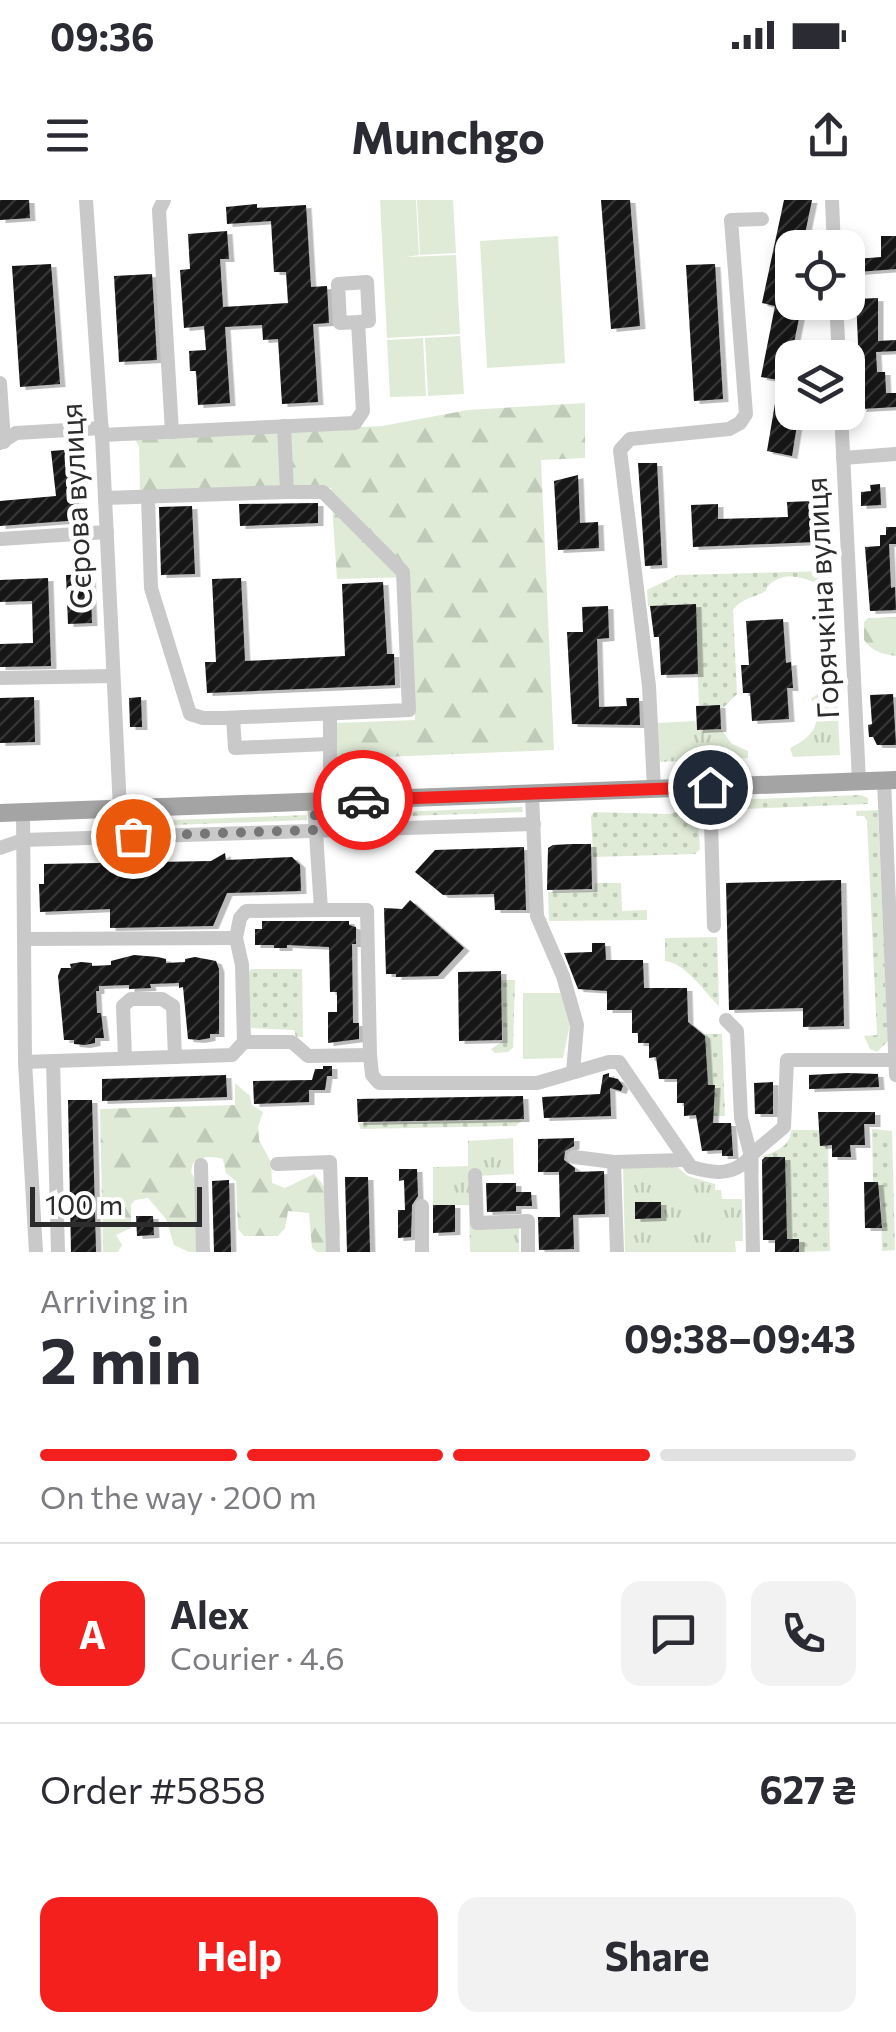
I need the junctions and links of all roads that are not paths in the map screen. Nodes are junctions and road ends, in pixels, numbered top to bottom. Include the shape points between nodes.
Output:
1 (86, 200) edge
2 (164, 200) edge
3 (832, 200) edge
4 (762, 219) dead end
5 (833, 230) edge
6 (358, 322) dead end
7 (0, 384) edge
8 (284, 426) junction
9 (842, 430) edge
10 (102, 432) junction
11 (172, 432) junction
12 (2, 443) edge
13 (896, 454) edge
14 (843, 458) junction
15 (287, 492) junction
16 (148, 497) junction
17 (105, 498) junction
18 (106, 532) junction
19 (0, 540) edge
20 (113, 676) junction
21 (0, 678) edge
22 (330, 715) junction
23 (234, 718) junction
24 (328, 744) junction
25 (890, 780) edge
26 (859, 781) junction
27 (710, 787) junction
28 (654, 789) junction
29 (532, 794) junction
30 (322, 802) junction
31 (120, 810) junction
32 (23, 812) junction
33 (0, 813) edge
34 (891, 819) edge
35 (534, 824) junction
36 (316, 830) junction
37 (24, 840) junction
38 (0, 848) edge
39 (321, 910) junction
40 (714, 926) dead end
41 (236, 938) junction
42 (26, 939) junction
43 (726, 1020) dead end
44 (244, 1042) junction
45 (370, 1055) junction
46 (175, 1057) junction
47 (125, 1058) junction
48 (896, 1060) edge
49 (53, 1061) junction
50 (26, 1062) junction
51 (573, 1072) junction
52 (896, 1075) edge
53 (751, 1156) junction
54 (574, 1157) dead end
55 (683, 1160) junction
56 (614, 1162) junction
57 (277, 1164) dead end
58 (201, 1166) dead end
59 (474, 1176) dead end
60 (422, 1206) dead end
61 (36, 1252) edge
62 (58, 1252) edge
63 (202, 1252) edge
64 (332, 1252) edge
65 (422, 1252) edge
66 (528, 1252) edge
67 (617, 1252) edge
68 (753, 1252) edge

1 - 10 street, Сєрова вулиця
2 - 11 street via 159,210
3 - 5 street
4 - 28 street via 732,220 744,419 729,429 630,440 620,450 649,686
6 - 8 street via 362,418
7 - 12 street
8 - 11 street
8 - 15 street
9 - 14 street, Горячкіна вулиця
10 - 11 street
10 - 12 street via 16,433
10 - 17 street, Сєрова вулиця
13 - 14 street
14 - 26 street, Горячкіна вулиця via 844,614
15 - 16 street
15 - 22 street via 323,492 403,572 409,710
16 - 17 street
16 - 23 street via 151,588 190,714
17 - 18 street, Сєрова вулиця
18 - 19 street
18 - 20 street, Сєрова вулиця
20 - 21 street
20 - 31 street, Сєрова вулиця
22 - 23 street
22 - 24 street
23 - 24 street via 235,748
24 - 30 street
25 - 26 main road
25 - 34 street
26 - 27 main road
27 - 28 main road
27 - 40 street
28 - 29 main road
29 - 30 main road
29 - 35 street
30 - 31 main road
30 - 36 street
31 - 32 main road
32 - 33 main road
32 - 37 street
34 - 48 street
35 - 36 street
35 - 51 street via 537,916 577,1025
36 - 37 street
36 - 39 street
37 - 38 street
37 - 42 street
39 - 41 street via 246,912
39 - 45 street via 367,910
41 - 42 street
41 - 44 street
42 - 50 street
43 - 53 street via 737,1031 741,1118
44 - 45 street via 292,1042 308,1056
44 - 46 street via 232,1056
45 - 51 street via 372,1075 385,1086 537,1083
46 - 47 street
46 - 47 street via 174,1006 162,998 131,999 124,1006
47 - 49 street
48 - 52 street
48 - 53 street via 788,1060 784,1127
49 - 50 street
49 - 62 street
50 - 61 street
51 - 55 street via 618,1062
53 - 55 street via 726,1173 705,1172
53 - 68 street
54 - 56 street
55 - 56 street
56 - 67 street
57 - 64 street via 330,1162
58 - 63 street
59 - 66 street via 477,1223 528,1221
60 - 65 street

